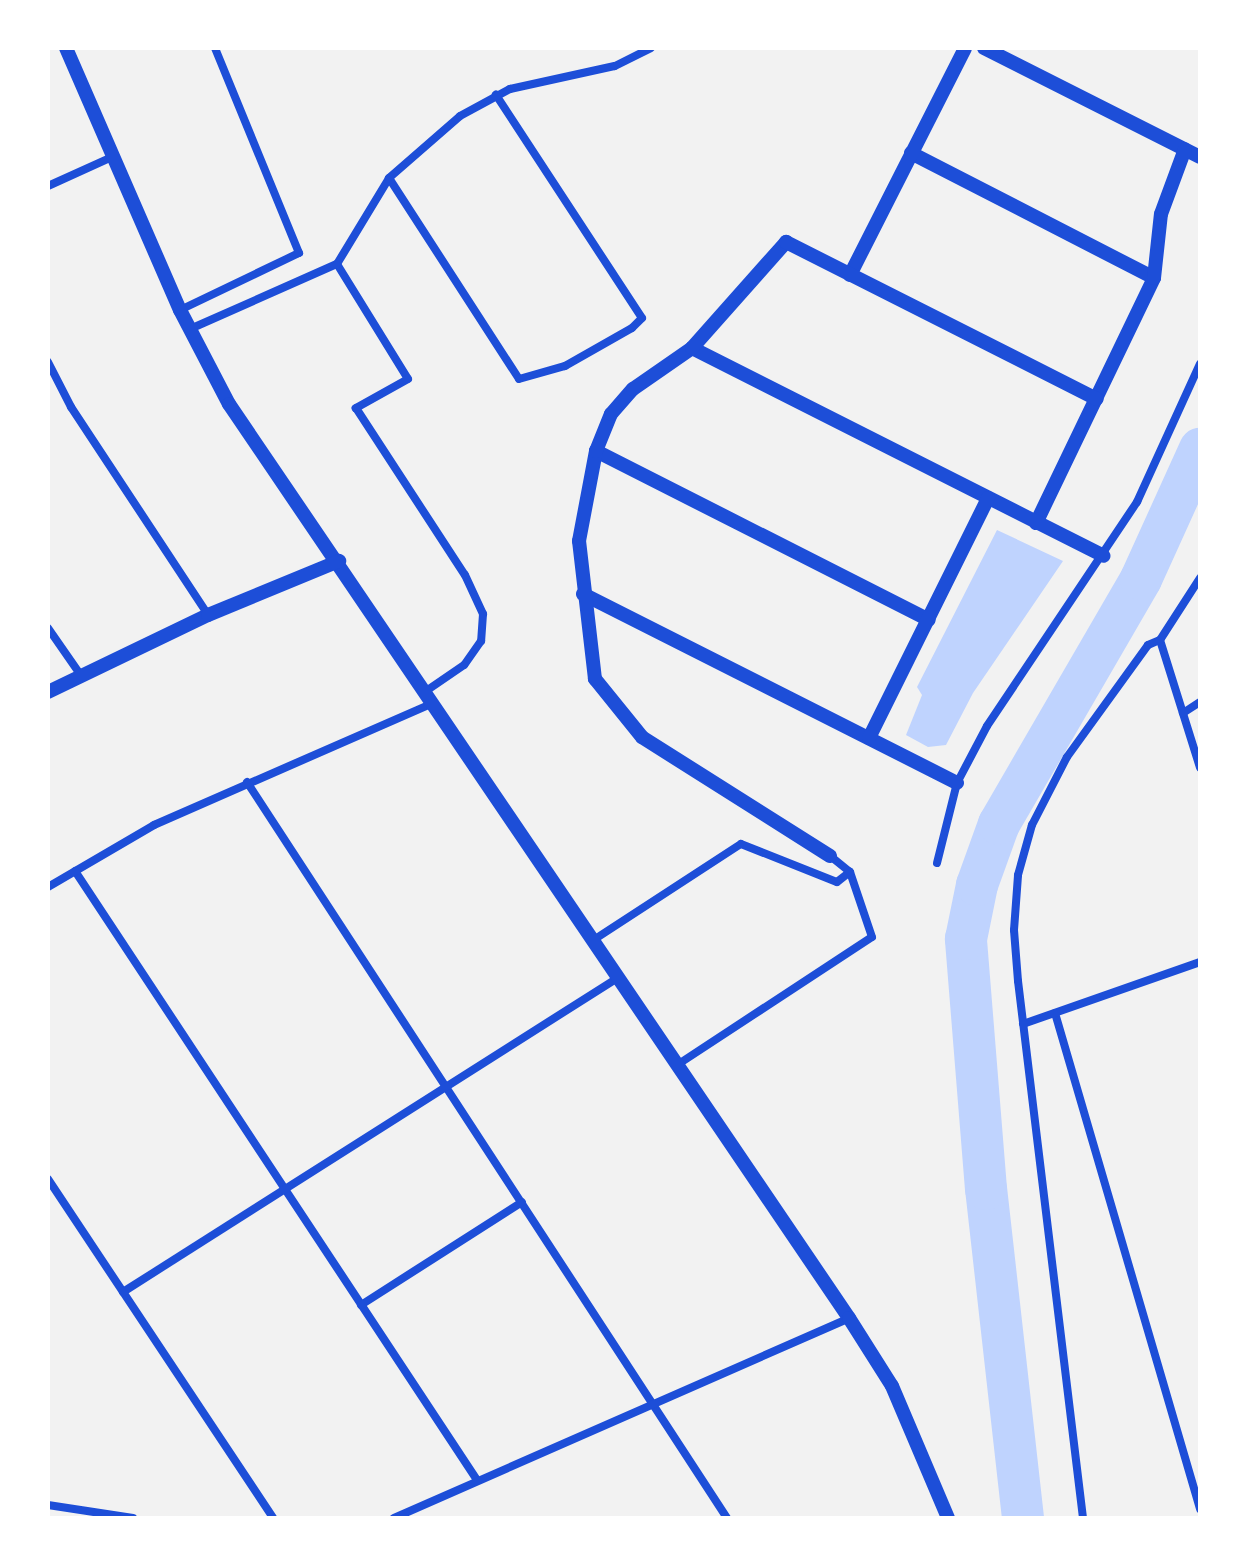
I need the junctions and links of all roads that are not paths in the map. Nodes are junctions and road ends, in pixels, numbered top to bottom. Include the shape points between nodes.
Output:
1 (66, 48) edge
2 (215, 48) edge
3 (651, 48) edge
4 (965, 48) edge
5 (984, 48) edge
6 (496, 95) junction
7 (1185, 149) junction
8 (911, 153) junction
9 (112, 157) junction
10 (1200, 157) edge
11 (389, 178) junction
12 (48, 186) edge
13 (337, 264) junction
14 (850, 275) junction
15 (1154, 278) junction
16 (180, 310) junction
17 (190, 329) junction
18 (692, 348) junction
19 (48, 362) edge
20 (1200, 364) edge
21 (1097, 399) junction
22 (596, 451) junction
23 (988, 498) junction
24 (1036, 523) junction
25 (1103, 556) junction
26 (339, 561) junction
27 (1200, 578) edge
28 (583, 594) junction
29 (208, 615) junction
30 (929, 620) junction
31 (48, 628) edge
32 (1160, 640) junction
33 (80, 674) junction
34 (48, 692) edge
35 (430, 697) junction
36 (1200, 702) edge
37 (1183, 713) junction
38 (869, 738) junction
39 (1200, 768) edge
40 (247, 782) junction
41 (957, 783) junction
42 (830, 856) joint
43 (937, 863) dead end
44 (75, 871) junction
45 (850, 872) junction
46 (48, 887) edge
47 (595, 939) junction
48 (1200, 962) edge
49 (619, 977) junction
50 (1055, 1013) junction
51 (1023, 1024) junction
52 (677, 1065) junction
53 (448, 1085) junction
54 (48, 1179) edge
55 (284, 1187) junction
56 (522, 1202) junction
57 (123, 1292) junction
58 (361, 1305) junction
59 (849, 1318) junction
60 (655, 1401) junction
61 (477, 1480) junction
62 (48, 1505) edge
63 (1200, 1509) edge
64 (133, 1518) edge
65 (273, 1518) edge
66 (394, 1518) edge
67 (727, 1518) edge
68 (948, 1518) edge
69 (1083, 1518) edge

1 - 9 street
2 - 16 street via 299,253
3 - 6 street via 615,66
4 - 8 street
5 - 7 street
6 - 11 street via 431,136
6 - 11 street via 642,318 632,328 565,366 519,379
7 - 10 street
7 - 15 street via 1161,214
8 - 14 street
8 - 15 street
9 - 12 street
9 - 16 street
11 - 13 street
13 - 17 street
13 - 35 street via 408,379 356,408 465,575 483,614 481,641
14 - 18 street via 786,242
14 - 21 street
15 - 21 street
16 - 17 street
17 - 26 street via 229,404
18 - 22 street via 623,398
18 - 23 street
19 - 29 street via 71,407
20 - 25 street via 1137,502
21 - 24 street
22 - 28 street via 580,525
22 - 30 street
23 - 24 street
23 - 30 street
24 - 25 street
25 - 41 street via 1012,685
26 - 29 street
26 - 35 street
27 - 32 street
28 - 38 street
28 - 42 street via 595,679 624,720
29 - 33 street
30 - 38 street
31 - 33 street
32 - 37 street
32 - 51 street via 1148,645 1091,722 1032,825 1018,875 1014,930
33 - 34 street
35 - 40 street
35 - 47 street
36 - 37 street
37 - 39 street
38 - 41 street
40 - 44 street via 154,825
40 - 53 street
41 - 43 street
42 - 45 street
44 - 46 street
44 - 55 street
45 - 47 street via 837,882 741,844
45 - 52 street via 872,937
47 - 49 street
48 - 50 street
49 - 52 street
49 - 53 street
50 - 51 street
50 - 63 street
51 - 69 street
52 - 59 street
53 - 55 street
53 - 56 street
54 - 57 street
55 - 57 street
55 - 58 street
56 - 58 street
56 - 60 street
57 - 65 street
58 - 61 street
59 - 60 street
59 - 68 street via 892,1386
60 - 61 street
60 - 67 street
61 - 66 street
62 - 64 street

